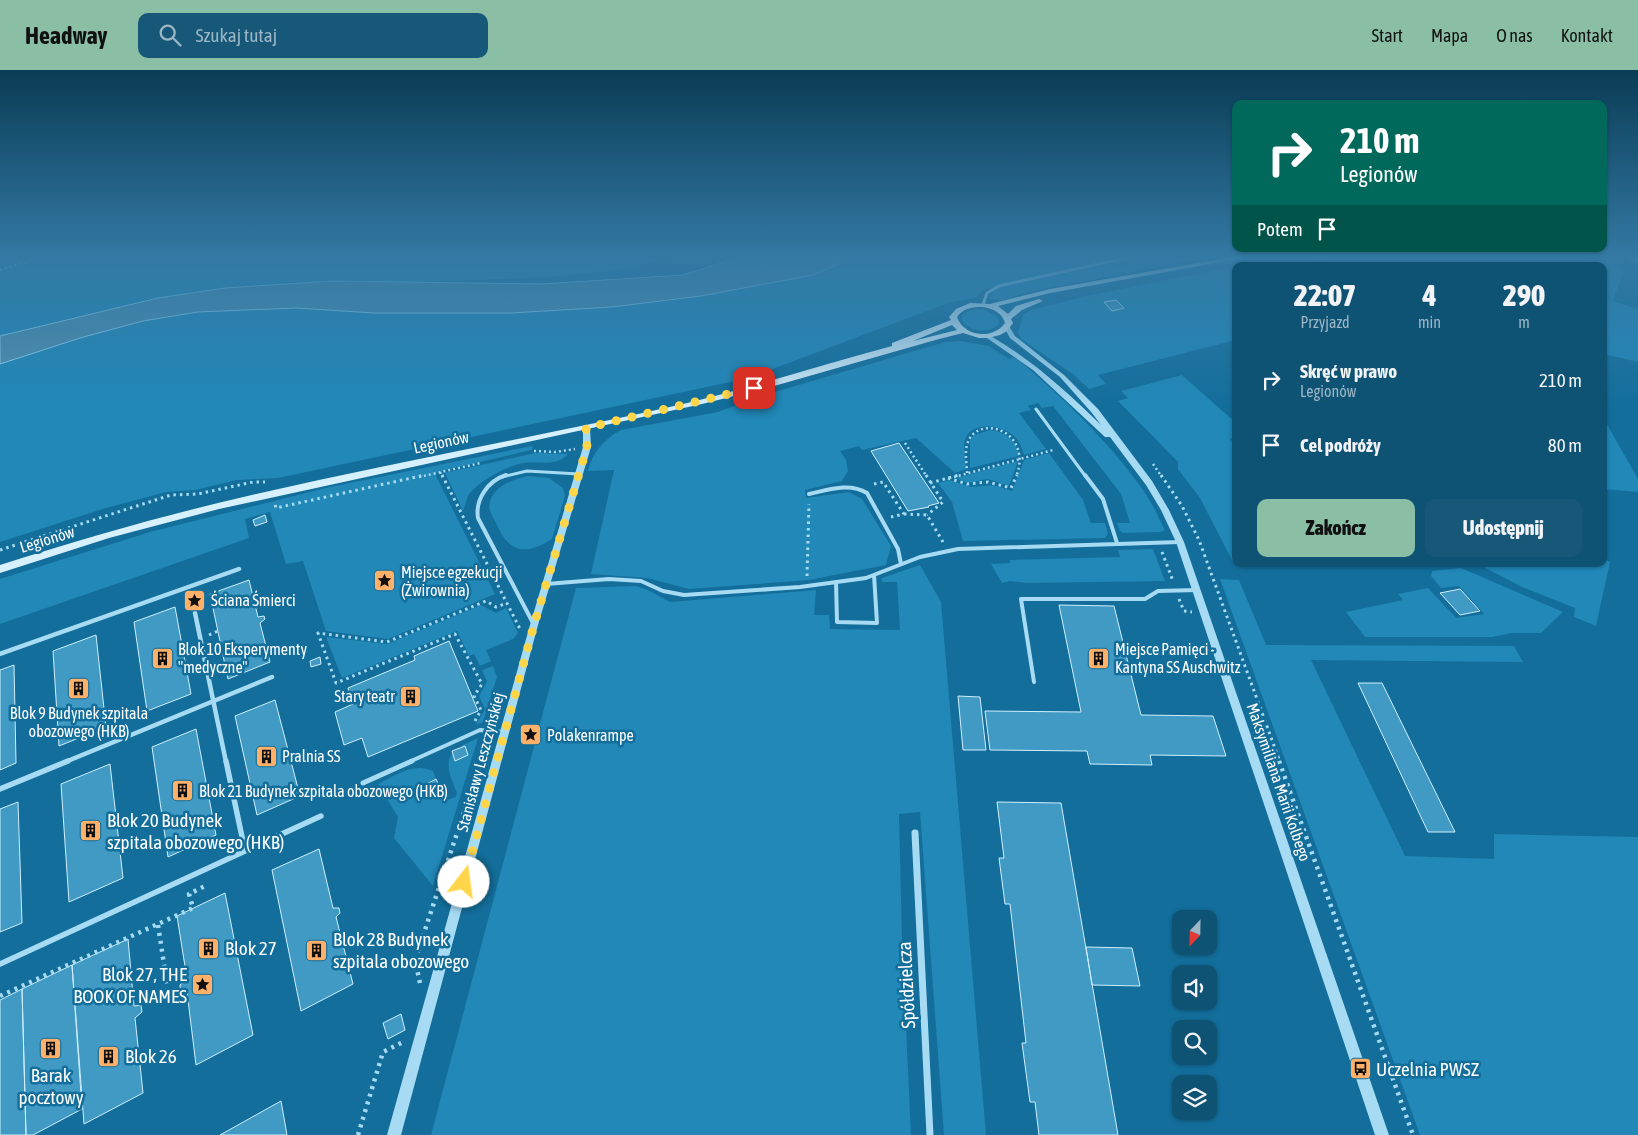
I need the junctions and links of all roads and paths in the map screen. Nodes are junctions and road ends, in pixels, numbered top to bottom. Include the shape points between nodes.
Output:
1 (964, 307) edge
2 (993, 307) edge
3 (1023, 307) edge
4 (1008, 318) junction
5 (953, 322) junction
6 (1007, 327) junction
7 (964, 332) junction
8 (987, 336) junction
9 (890, 348) junction
10 (1036, 409) dead end
11 (586, 428) junction
12 (905, 443) dead end
13 (1064, 447) junction
14 (1124, 450) junction
15 (1021, 458) junction
16 (440, 472) dead end
17 (967, 473) junction
18 (579, 474) junction
19 (948, 478) junction
20 (268, 482) dead end
21 (930, 482) junction
22 (861, 488) junction
23 (809, 494) joint
24 (904, 514) junction
25 (926, 515) junction
26 (883, 520) junction
27 (1180, 542) junction
28 (1117, 543) junction
29 (0, 550) edge
30 (949, 551) junction
31 (902, 564) junction
32 (0, 569) edge
33 (239, 569) dead end
34 (874, 575) junction
35 (836, 582) junction
36 (546, 584) junction
37 (807, 586) junction
38 (1198, 590) junction
39 (507, 602) junction
40 (195, 613) dead end
41 (534, 625) junction
42 (523, 634) dead end
43 (0, 654) edge
44 (272, 677) dead end
45 (1034, 682) dead end
46 (213, 701) junction
47 (505, 732) junction
48 (474, 734) junction
49 (482, 758) dead end
50 (363, 783) dead end
51 (0, 788) edge
52 (321, 816) dead end
53 (915, 833) dead end
54 (245, 851) junction
55 (206, 885) dead end
56 (158, 925) junction
57 (0, 964) edge
58 (177, 992) dead end
59 (421, 992) dead end
60 (0, 996) edge
61 (407, 1040) dead end
62 (358, 1135) edge
63 (394, 1135) edge
64 (930, 1135) edge
65 (1382, 1135) edge

1 - 5 main road via 952,317
2 - 4 main road
3 - 4 main road
4 - 6 main road
5 - 7 main road
5 - 9 main road, Legionów
6 - 8 main road via 1003,332
6 - 14 street, Maksymiliana Marii Kolbego via 1012,337 1062,376 1095,411
7 - 8 main road
7 - 9 main road, Legionów
8 - 14 street, Maksymiliana Marii Kolbego via 1049,379
9 - 11 main road, Legionów via 760,387
10 - 13 lane
11 - 18 street, Stanisławy Leszczyńskiej via 587,447
11 - 32 main road, Legionów via 216,507 112,534
12 - 21 path
13 - 15 path
13 - 28 lane via 1102,499
14 - 27 street, Maksymiliana Marii Kolbego via 1149,483
15 - 17 path
15 - 17 path via 1020,449 1009,435 999,430 981,429 968,440
15 - 19 path via 1011,488 988,482 967,484
16 - 39 path
17 - 19 path
18 - 36 street, Stanisławy Leszczyńskiej
18 - 41 lane via 534,470 506,475 486,489 477,506 478,522
19 - 21 path
20 - 29 path via 253,482 198,494 171,495
21 - 25 path via 943,502
22 - 23 lane
22 - 24 path via 883,482
22 - 26 lane
23 - 37 path
24 - 25 path
24 - 26 path
25 - 30 path
26 - 31 lane
27 - 28 lane
27 - 38 street, Maksymiliana Marii Kolbego
28 - 30 lane
30 - 31 lane
31 - 34 lane
33 - 43 street
34 - 35 lane
34 - 35 lane via 877,623 837,622
35 - 37 lane
36 - 37 lane via 608,579 641,582 684,596
36 - 41 street, Stanisławy Leszczyńskiej
38 - 45 lane via 1158,591 1145,599 1021,599
38 - 65 street, Maksymiliana Marii Kolbego
39 - 42 path
39 - 48 path via 496,607 486,601 388,642 318,633 336,683 455,634 482,684 474,696 482,710 472,726
40 - 46 street
41 - 47 street, Stanisławy Leszczyńskiej
44 - 46 street
46 - 51 street
46 - 54 street
47 - 48 lane via 480,730
47 - 63 street, Stanisławy Leszczyńskiej
48 - 50 lane
49 - 59 path via 416,960
52 - 54 street
53 - 64 street, Spółdzielcza
54 - 57 street
55 - 56 path via 189,894 193,908
56 - 58 path via 169,996
56 - 60 path
61 - 62 path via 383,1052

